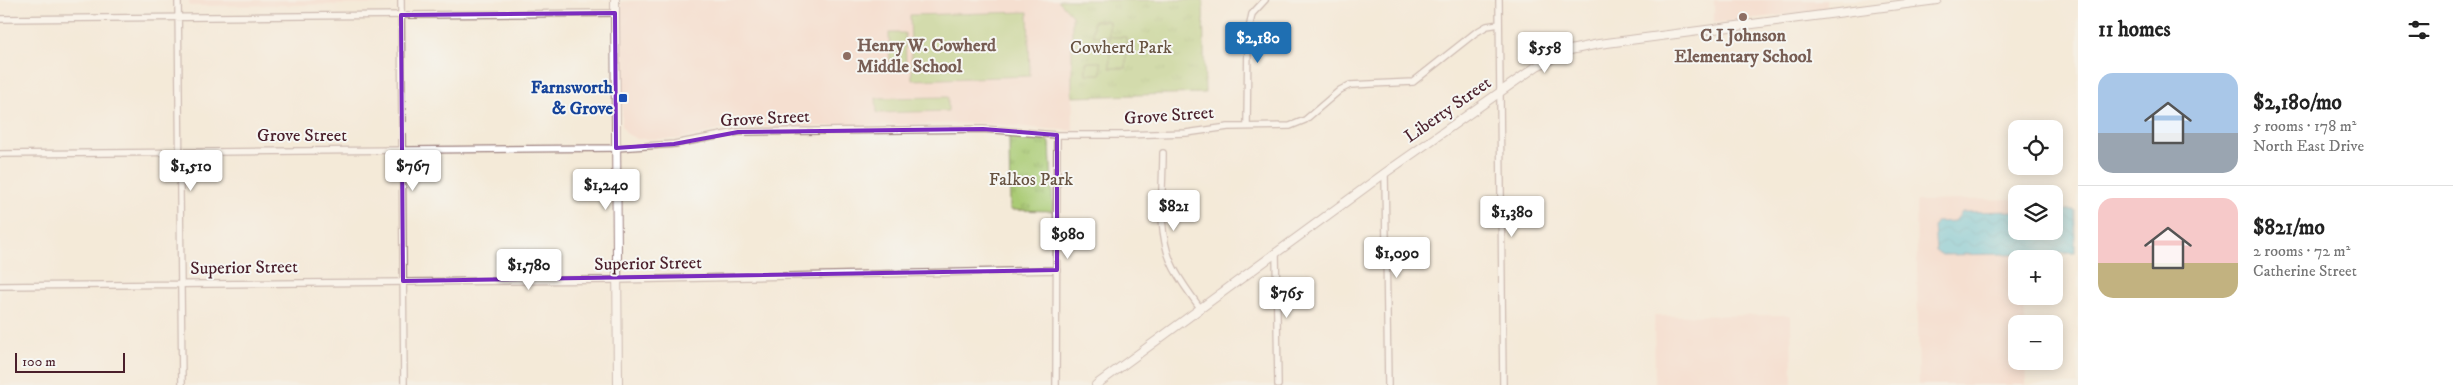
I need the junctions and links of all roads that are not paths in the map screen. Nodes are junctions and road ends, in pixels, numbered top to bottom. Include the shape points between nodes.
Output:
1 (178, 0) edge
2 (401, 0) edge
3 (615, 0) edge
4 (1265, 0) edge
5 (1499, 0) edge
6 (1937, 0) edge
7 (615, 13) junction
8 (401, 15) junction
9 (178, 17) junction
10 (0, 18) edge
11 (1499, 24) junction
12 (1501, 91) junction
13 (1247, 126) junction
14 (1058, 135) junction
15 (616, 148) junction
16 (402, 150) junction
17 (180, 152) junction
18 (1163, 153) dead end
19 (0, 154) edge
20 (1385, 173) junction
21 (1276, 252) junction
22 (1058, 270) junction
23 (617, 280) junction
24 (403, 281) junction
25 (182, 284) junction
26 (0, 286) edge
27 (1200, 308) junction
28 (182, 385) edge
29 (404, 385) edge
30 (618, 385) edge
31 (1056, 385) edge
32 (1096, 385) edge
33 (1278, 385) edge
34 (1388, 385) edge
35 (1503, 385) edge

1 - 9 street
2 - 8 street
3 - 7 street
4 - 13 street via 1252,14 1248,34
5 - 11 street
6 - 12 street, Liberty Street via 1581,47 1547,60
7 - 8 street
7 - 15 street
8 - 9 street
8 - 16 street
9 - 10 street
9 - 17 street
11 - 12 street
11 - 13 street, Grove Street via 1475,33 1413,82 1350,86 1340,90 1305,120 1290,126
12 - 20 street, Liberty Street
12 - 35 street
13 - 14 street, Grove Street via 1186,133
14 - 15 street, Grove Street via 983,129 738,132 674,144
14 - 22 street
15 - 16 street, Grove Street
15 - 23 street
16 - 17 street, Grove Street
16 - 24 street
17 - 19 street, Grove Street
17 - 25 street
18 - 27 street via 1163,221 1167,250 1181,281
20 - 21 street, Liberty Street
20 - 34 street
21 - 27 street, Liberty Street
21 - 33 street
22 - 23 street, Superior Street
22 - 31 street
23 - 24 street, Superior Street
23 - 30 street
24 - 25 street, Superior Street
24 - 29 street
25 - 26 street, Superior Street
25 - 28 street
27 - 32 street, Liberty Street

